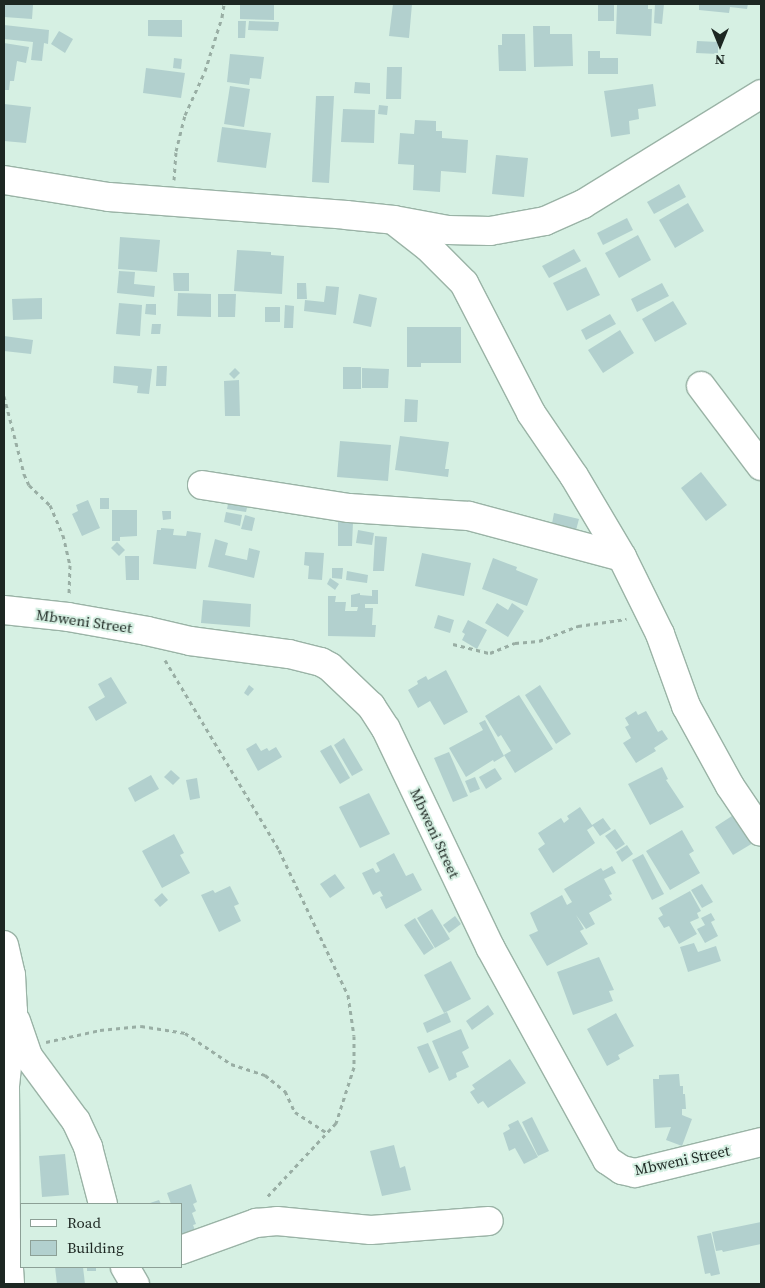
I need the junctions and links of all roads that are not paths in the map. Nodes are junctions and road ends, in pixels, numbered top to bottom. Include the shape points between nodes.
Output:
1 (761, 94) edge
2 (4, 180) edge
3 (394, 220) junction
4 (701, 386) dead end
5 (761, 466) edge
6 (202, 485) dead end
7 (622, 557) junction
8 (4, 610) edge
9 (761, 832) edge
10 (4, 945) edge
11 (13, 1011) junction
12 (761, 1142) edge
13 (103, 1203) edge
14 (489, 1221) dead end
15 (182, 1250) edge
16 (10, 1284) edge

1 - 3 street via 583,204 545,221 490,231 448,230
2 - 3 street via 109,197
3 - 7 street via 428,247 464,283 531,413 574,476
4 - 5 street
6 - 7 street via 349,508 469,516
7 - 9 street via 652,617 686,706 730,786
8 - 12 street, Mbweni Street via 289,654 330,667 371,706 386,729 490,947 607,1160 622,1170 634,1173
10 - 11 street via 11,975
11 - 13 street via 24,1048 76,1121 88,1147
11 - 16 street via 5,1086
14 - 15 street via 371,1230 277,1221 256,1223

